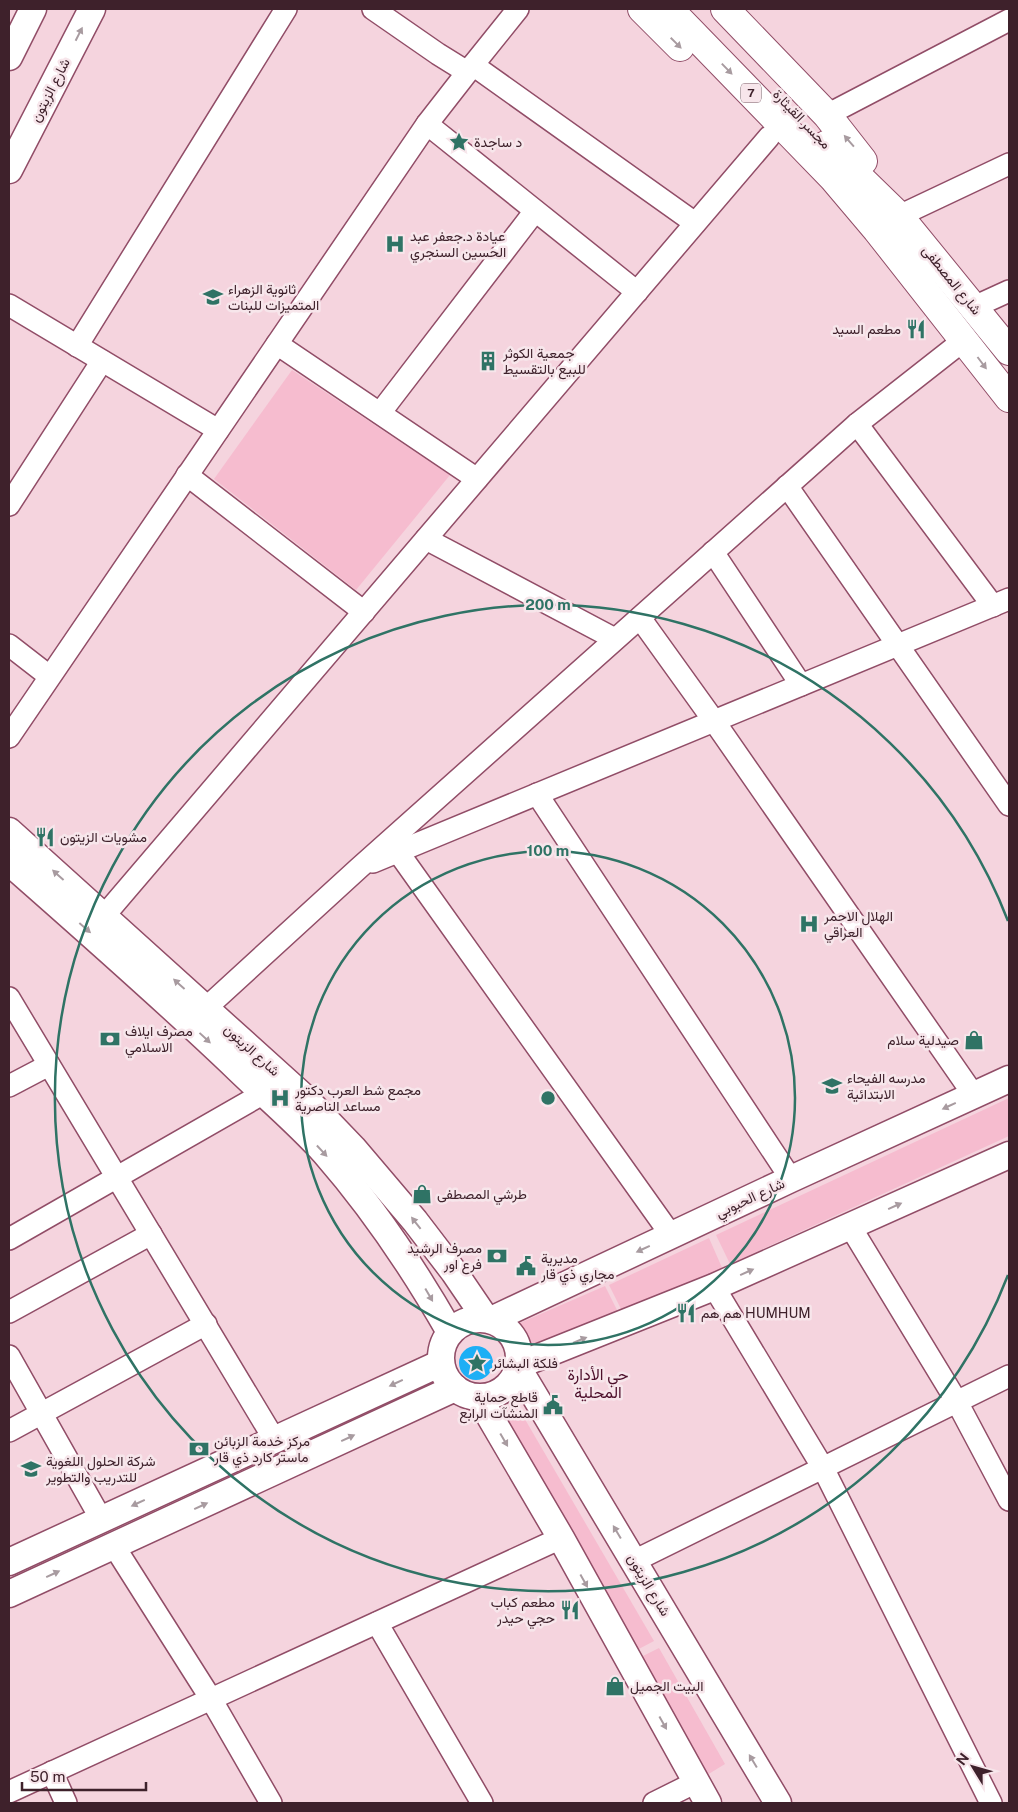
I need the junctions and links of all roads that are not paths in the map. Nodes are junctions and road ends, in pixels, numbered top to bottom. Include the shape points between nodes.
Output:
1 (33, 9) edge
2 (92, 9) edge
3 (286, 9) edge
4 (373, 9) edge
5 (518, 9) edge
6 (642, 9) edge
7 (669, 9) edge
8 (695, 9) edge
9 (725, 9) edge
10 (1009, 20) edge
11 (9, 58) edge
12 (470, 69) junction
13 (826, 115) junction
14 (427, 124) junction
15 (768, 137) junction
16 (1009, 164) edge
17 (9, 170) edge
18 (839, 171) junction
19 (535, 210) junction
20 (897, 213) junction
21 (696, 223) junction
22 (919, 284) junction
23 (1009, 291) edge
24 (637, 292) junction
25 (9, 305) edge
26 (974, 306) junction
27 (964, 340) junction
28 (276, 344) junction
29 (77, 346) junction
30 (1009, 351) edge
31 (102, 361) junction
32 (1009, 398) edge
33 (380, 413) junction
34 (857, 424) junction
35 (218, 430) junction
36 (187, 475) junction
37 (477, 479) junction
38 (787, 486) junction
39 (9, 504) edge
40 (426, 539) junction
41 (713, 552) junction
42 (1001, 602) edge
43 (364, 612) junction
44 (640, 618) junction
45 (615, 639) junction
46 (9, 645) edge
47 (897, 645) junction
48 (49, 676) junction
49 (801, 685) junction
50 (714, 721) junction
51 (9, 737) edge
52 (537, 794) junction
53 (1009, 805) edge
54 (9, 831) edge
55 (398, 852) junction
56 (9, 862) edge
57 (359, 868) junction
58 (104, 916) junction
59 (10, 1001) edge
60 (206, 1008) junction
61 (49, 1064) junction
62 (1009, 1079) edge
63 (9, 1086) edge
64 (264, 1093) junction
65 (973, 1094) junction
66 (1009, 1155) edge
67 (117, 1177) junction
68 (791, 1179) junction
69 (850, 1226) junction
70 (151, 1234) junction
71 (671, 1235) junction
72 (9, 1239) edge
73 (714, 1287) junction
74 (9, 1312) edge
75 (489, 1320) junction
76 (206, 1324) junction
77 (450, 1332) junction
78 (9, 1356) edge
79 (441, 1363) junction
80 (518, 1366) junction
81 (1009, 1376) edge
82 (455, 1388) junction
83 (480, 1398) junction
84 (957, 1402) junction
85 (42, 1413) junction
86 (9, 1431) edge
87 (274, 1439) junction
88 (824, 1468) junction
89 (1009, 1500) edge
90 (101, 1519) junction
91 (561, 1538) junction
92 (114, 1546) junction
93 (634, 1561) junction
94 (9, 1562) edge
95 (9, 1594) edge
96 (377, 1623) junction
97 (211, 1698) junction
98 (52, 1772) junction
99 (9, 1792) edge
100 (702, 1793) edge
101 (66, 1803) edge
102 (271, 1803) edge
103 (482, 1803) edge
104 (654, 1803) edge
105 (778, 1803) edge
106 (991, 1803) edge

1 - 11 main road
17 -> 2 main road, شارع الزيتون
3 - 29 street
4 - 12 street via 438,54
5 - 12 street
6 -> 15 highway
7 -> 18 highway, مجسر القيثارة / 7
8 - 18 highway, مجسر القيثارة / 7
9 - 13 highway
10 - 13 street
12 - 14 street
12 - 21 street
20 -> 13 highway via 854,148
14 - 19 street
14 - 28 street
15 - 21 street
15 - 22 highway
16 - 20 street
18 - 20 highway, 7
18 - 22 highway, 7 via 877,230
19 - 24 street
19 - 33 street
20 - 26 highway, شارع المصطفى / 7
21 - 24 street
22 - 27 highway, شارع المصطفى / 7
23 - 26 street
24 - 37 street
25 - 29 street
26 - 30 highway, شارع المصطفى / 7
27 -> 32 highway, شارع المصطفى / 7
27 - 34 street
28 - 33 street
28 - 35 street
29 - 31 street
31 - 35 street
31 - 39 street
33 - 37 street
34 - 38 street
34 - 42 street
35 - 36 street
36 - 43 street
36 - 48 street
37 - 40 street
38 - 41 street
38 - 47 street
40 - 43 street
40 - 45 street
41 - 44 street
41 - 49 street
42 - 47 street
43 - 58 street
44 - 45 street
44 - 50 street
45 - 57 street
46 - 48 street
47 - 49 street
47 - 53 street
48 - 51 street
49 - 50 street
50 - 52 street
50 - 65 street
52 - 55 street
52 - 68 street
58 -> 54 main road, شارع الزيتون
55 - 57 street
55 - 71 street
56 -> 64 main road, شارع الزيتون
57 - 60 street
60 -> 58 main road, شارع الزيتون
59 - 61 street
75 -> 60 main road, شارع الزيتون via 426,1236 353,1148 306,1099
61 - 63 street
61 - 67 street
62 - 65 main road, شارع الحبوبي
64 - 67 street
64 -> 77 main road, شارع الزيتون via 324,1152 360,1195 425,1288
65 -> 68 main road, شارع الحبوبي
69 -> 66 main road
67 - 70 street
67 - 72 street
68 - 71 main road, شارع الحبوبي
73 -> 69 main road
69 - 84 street
70 - 74 street
70 - 76 street
71 -> 75 main road, شارع الحبوبي
80 -> 73 main road
73 - 88 street
75 - 77 main road via 473,1319
75 - 80 main road via 510,1332 519,1353
76 - 85 street
76 - 87 street
77 - 79 main road via 444,1342
78 - 85 street
79 - 82 main road via 443,1373
79 -> 87 main road
80 - 83 main road via 513,1380 504,1390
93 -> 80 main road, شارع الزيتون
81 - 84 street
82 - 83 main road via 462,1394
92 -> 82 main road
83 -> 91 main road
84 - 88 street
84 - 89 street
85 - 86 street
85 - 90 street
87 -> 90 main road
88 - 93 street
88 - 106 street
90 - 94 main road
91 - 96 street
91 -> 100 main road
95 -> 92 main road
92 - 97 street
105 -> 93 main road, شارع الزيتون
96 - 97 street
96 - 103 street
97 - 98 street
97 - 102 street
98 - 99 street
98 - 101 street
100 - 104 street

